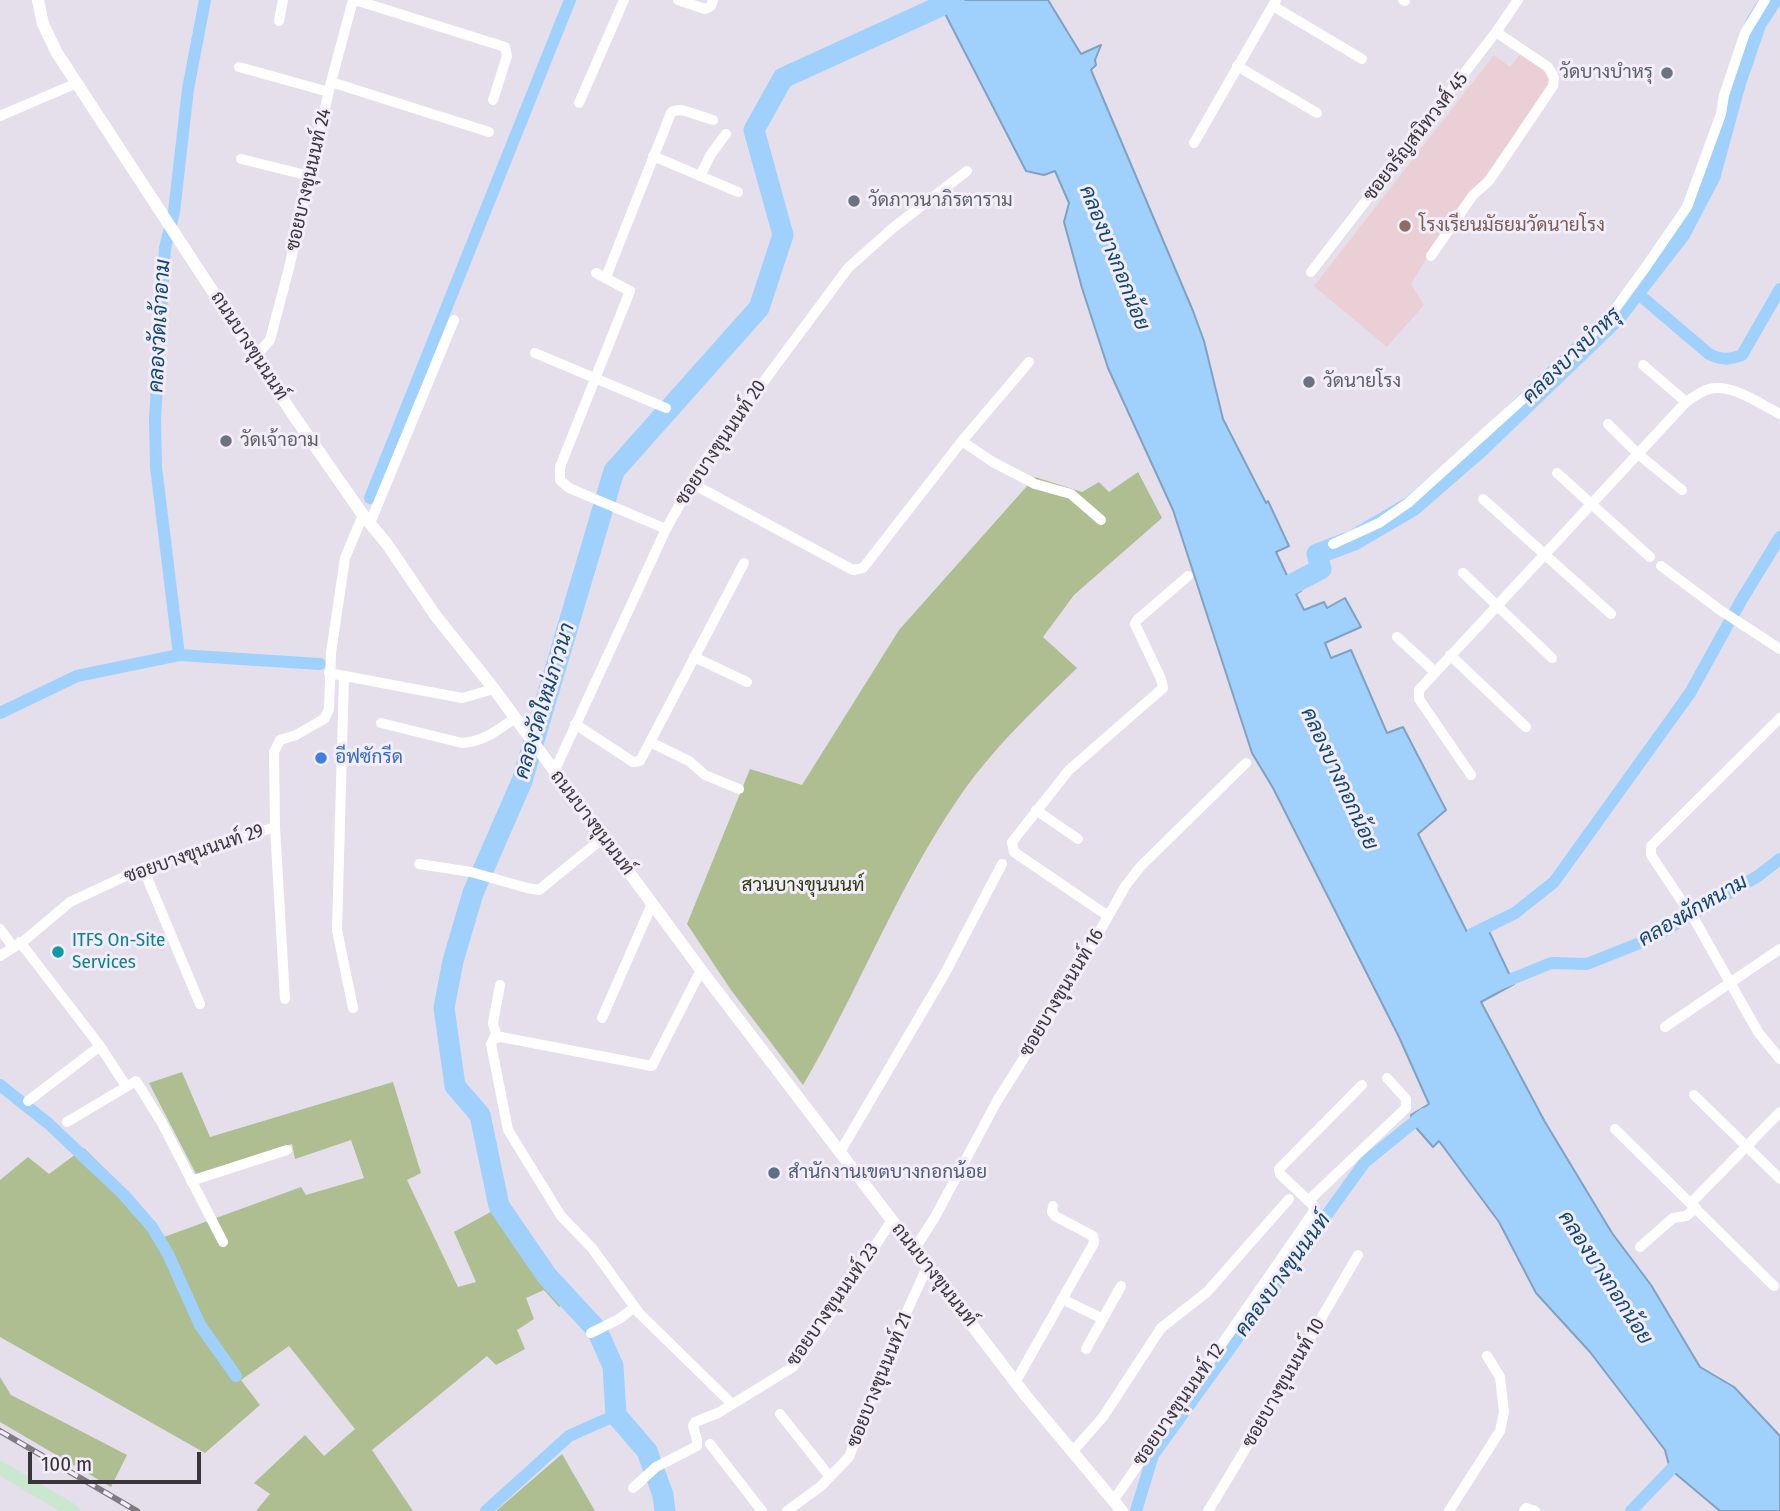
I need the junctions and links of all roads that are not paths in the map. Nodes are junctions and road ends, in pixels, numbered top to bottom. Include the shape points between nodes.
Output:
1 (38, 0) edge
2 (283, 0) edge
3 (354, 0) edge
4 (624, 0) edge
5 (678, 0) edge
6 (713, 0) edge
7 (1518, 0) edge
8 (1765, 0) edge
9 (1274, 3) edge
10 (279, 21) dead end
11 (1496, 32) junction
12 (1362, 58) dead end
13 (1237, 66) junction
14 (239, 67) dead end
15 (77, 83) junction
16 (330, 87) junction
17 (493, 100) dead end
18 (579, 103) dead end
19 (1317, 113) dead end
20 (0, 116) edge
21 (713, 120) dead end
22 (489, 132) dead end
23 (726, 134) dead end
24 (1194, 143) dead end
25 (653, 156) junction
26 (241, 159) dead end
27 (967, 171) dead end
28 (310, 176) junction
29 (700, 176) junction
30 (738, 192) dead end
31 (1430, 256) dead end
32 (1311, 272) dead end
33 (454, 320) dead end
34 (536, 354) dead end
35 (256, 356) junction
36 (1029, 362) dead end
37 (1643, 365) dead end
38 (596, 377) junction
39 (1686, 402) junction
40 (666, 408) dead end
41 (1780, 414) edge
42 (1608, 424) dead end
43 (962, 441) junction
44 (1638, 454) junction
45 (1557, 473) dead end
46 (691, 483) junction
47 (1682, 491) dead end
48 (1483, 499) dead end
49 (1592, 503) junction
50 (367, 519) junction
51 (1101, 520) dead end
52 (666, 529) junction
53 (1333, 544) dead end
54 (1544, 554) junction
55 (1650, 557) dead end
56 (744, 563) dead end
57 (1661, 566) dead end
58 (1463, 573) dead end
59 (1188, 576) dead end
60 (1497, 605) junction
61 (1611, 614) dead end
62 (1397, 637) dead end
63 (1780, 649) edge
64 (1450, 655) junction
65 (694, 657) junction
66 (1552, 657) dead end
67 (330, 670) junction
68 (1435, 672) junction
69 (344, 676) junction
70 (747, 682) dead end
71 (494, 689) junction
72 (515, 718) junction
73 (1780, 718) edge
74 (381, 723) dead end
75 (575, 724) junction
76 (1526, 727) dead end
77 (650, 742) junction
78 (1246, 763) dead end
79 (554, 772) junction
80 (1471, 775) dead end
81 (738, 789) dead end
82 (1036, 810) junction
83 (275, 827) junction
84 (603, 838) junction
85 (1078, 839) dead end
86 (419, 864) dead end
87 (1002, 864) dead end
88 (144, 868) junction
89 (652, 904) junction
90 (1108, 916) junction
91 (0, 929) edge
92 (17, 945) junction
93 (1780, 949) edge
94 (0, 956) edge
95 (701, 970) junction
96 (1731, 981) junction
97 (500, 985) dead end
98 (285, 999) dead end
99 (200, 1004) dead end
100 (353, 1008) dead end
101 (602, 1018) dead end
102 (1665, 1027) dead end
103 (496, 1038) junction
104 (100, 1046) junction
105 (1780, 1059) edge
106 (1387, 1078) dead end
107 (131, 1083) junction
108 (1362, 1085) dead end
109 (1694, 1095) dead end
110 (28, 1101) dead end
111 (1780, 1112) edge
112 (67, 1122) dead end
113 (1615, 1129) dead end
114 (1747, 1146) junction
115 (287, 1150) dead end
116 (840, 1152) junction
117 (1780, 1179) edge
118 (191, 1181) junction
119 (1290, 1199) dead end
120 (1308, 1201) junction
121 (1053, 1206) dead end
122 (1693, 1206) junction
123 (892, 1220) junction
124 (223, 1242) dead end
125 (1640, 1247) dead end
126 (914, 1250) junction
127 (1358, 1255) dead end
128 (927, 1266) junction
129 (1121, 1286) dead end
130 (1774, 1286) dead end
131 (1062, 1299) junction
132 (635, 1307) junction
133 (1103, 1319) junction
134 (591, 1333) dead end
135 (1086, 1349) dead end
136 (1487, 1356) dead end
137 (1016, 1381) junction
138 (732, 1404) junction
139 (780, 1414) dead end
140 (710, 1444) dead end
141 (1072, 1452) junction
142 (0, 1468) edge
143 (830, 1477) junction
144 (633, 1488) dead end
145 (1118, 1506) edge
146 (74, 1511) edge
147 (762, 1511) edge
148 (787, 1511) edge
149 (1208, 1511) edge
150 (1449, 1511) edge
151 (1524, 1511) edge
152 (1535, 1511) edge

1 - 15 street, ถนนบางขุนนนท์ via 52,44
2 - 10 street
3 - 16 street, ซอยบางขุนนนท์ 24
3 - 17 street via 505,47 507,56
4 - 18 street
5 - 6 street via 705,9
7 - 11 street, ซอยจรัญสนิทวงศ์ 45
8 - 53 street via 1745,33 1687,207 1612,313 1408,503 1379,523
9 - 12 street
9 - 13 street
11 - 31 street via 1548,68 1553,86 1489,181 1472,195
11 - 32 street, ซอยจรัญสนิทวงศ์ 45
13 - 19 street
13 - 24 street
14 - 16 street
15 - 20 street
15 - 35 street, ถนนบางขุนนนท์
16 - 22 street
16 - 28 street, ซอยบางขุนนนท์ 24
21 - 25 street via 673,111
23 - 29 street
25 - 29 street
25 - 38 street via 601,275 631,291
26 - 28 street
27 - 46 street, ซอยบางขุนนนท์ 20 via 848,268
28 - 35 street, ซอยบางขุนนนท์ 24 via 270,340
29 - 30 street
33 - 50 street, ซอยบางขุนนนท์ 29
34 - 38 street
35 - 50 street, ถนนบางขุนนนท์
36 - 43 street
37 - 39 street
38 - 40 street
38 - 52 street via 560,467 560,480
39 - 41 street via 1704,390 1720,388
39 - 44 street
42 - 44 street
43 - 46 street via 858,570
43 - 51 street via 1035,484 1071,494
44 - 47 street
44 - 49 street
45 - 49 street
46 - 52 street, ซอยบางขุนนนท์ 20
48 - 54 street
49 - 54 street
49 - 55 street
50 - 67 street, ซอยบางขุนนนท์ 29 via 345,558
50 - 71 street, ถนนบางขุนนนท์
52 - 75 street, ซอยบางขุนนนท์ 20
54 - 60 street
54 - 61 street
56 - 65 street
57 - 63 street
58 - 60 street
59 - 82 street via 1135,624 1163,688 1069,770
60 - 64 street
60 - 66 street
62 - 68 street
64 - 68 street
64 - 76 street
65 - 70 street
65 - 77 street
67 - 69 street
67 - 83 street, ซอยบางขุนนนท์ 29 via 325,718 276,744
68 - 80 street via 1418,694
69 - 71 street via 462,698
69 - 100 street via 337,930
71 - 72 street, ถนนบางขุนนนท์
72 - 74 street via 472,743
72 - 79 street, ถนนบางขุนนนท์
73 - 96 street via 1651,846 1651,855
75 - 77 street via 633,762 640,761
75 - 79 street, ซอยบางขุนนนท์ 20
77 - 81 street
78 - 90 street, ซอยบางขุนนนท์ 16 via 1141,866
79 - 84 street, ถนนบางขุนนนท์
82 - 85 street
82 - 90 street via 1014,837 1014,852
83 - 88 street, ซอยบางขุนนนท์ 29
83 - 98 street
84 - 86 street via 539,890
84 - 89 street, ถนนบางขุนนนท์
87 - 116 street via 944,975
88 - 92 street, ซอยบางขุนนนท์ 29 via 70,902
88 - 99 street
89 - 95 street, ถนนบางขุนนนท์
89 - 101 street
90 - 126 street, ซอยบางขุนนนท์ 16
91 - 92 street
92 - 94 street, ซอยบางขุนนนท์ 29
92 - 104 street
93 - 96 street
95 - 103 street via 652,1066
95 - 116 street, ถนนบางขุนนนท์
96 - 102 street
96 - 105 street via 1758,1032
97 - 103 street via 493,1023
103 - 132 street via 491,1044 508,1130 561,1216 592,1248
104 - 107 street
104 - 110 street
106 - 120 street via 1406,1099 1406,1108
107 - 112 street
107 - 118 street via 163,1123
108 - 120 street via 1279,1170
109 - 114 street
111 - 114 street
113 - 122 street
114 - 117 street
114 - 122 street
115 - 118 street
116 - 123 street, ถนนบางขุนนนท์
118 - 124 street
119 - 141 street via 1207,1292 1161,1328 1103,1417
120 - 145 street, ซอยบางขุนนนท์ 12 via 1314,1211
121 - 131 street via 1056,1217 1094,1239
122 - 125 street via 1690,1214 1673,1218
122 - 130 street
123 - 126 street, ถนนบางขุนนนท์
123 - 138 street, ซอยบางขุนนนท์ 23 via 793,1367
126 - 128 street, ถนนบางขุนนนท์
127 - 149 street, ซอยบางขุนนนท์ 10
128 - 137 street, ถนนบางขุนนนท์
128 - 143 street, ซอยบางขุนนนท์ 21 via 849,1457
129 - 133 street
131 - 133 street
131 - 137 street
132 - 134 street
132 - 138 street
133 - 135 street
136 - 150 street via 1500,1377 1504,1412 1500,1431
137 - 141 street, ถนนบางขุนนนท์
138 - 144 street, ซอยบางขุนนนท์ 23 via 695,1422 697,1446 656,1467
139 - 143 street
140 - 147 street
141 - 145 street, ถนนบางขุนนนท์
142 - 146 main road
143 - 148 street, ซอยบางขุนนนท์ 21
151 - 152 street

